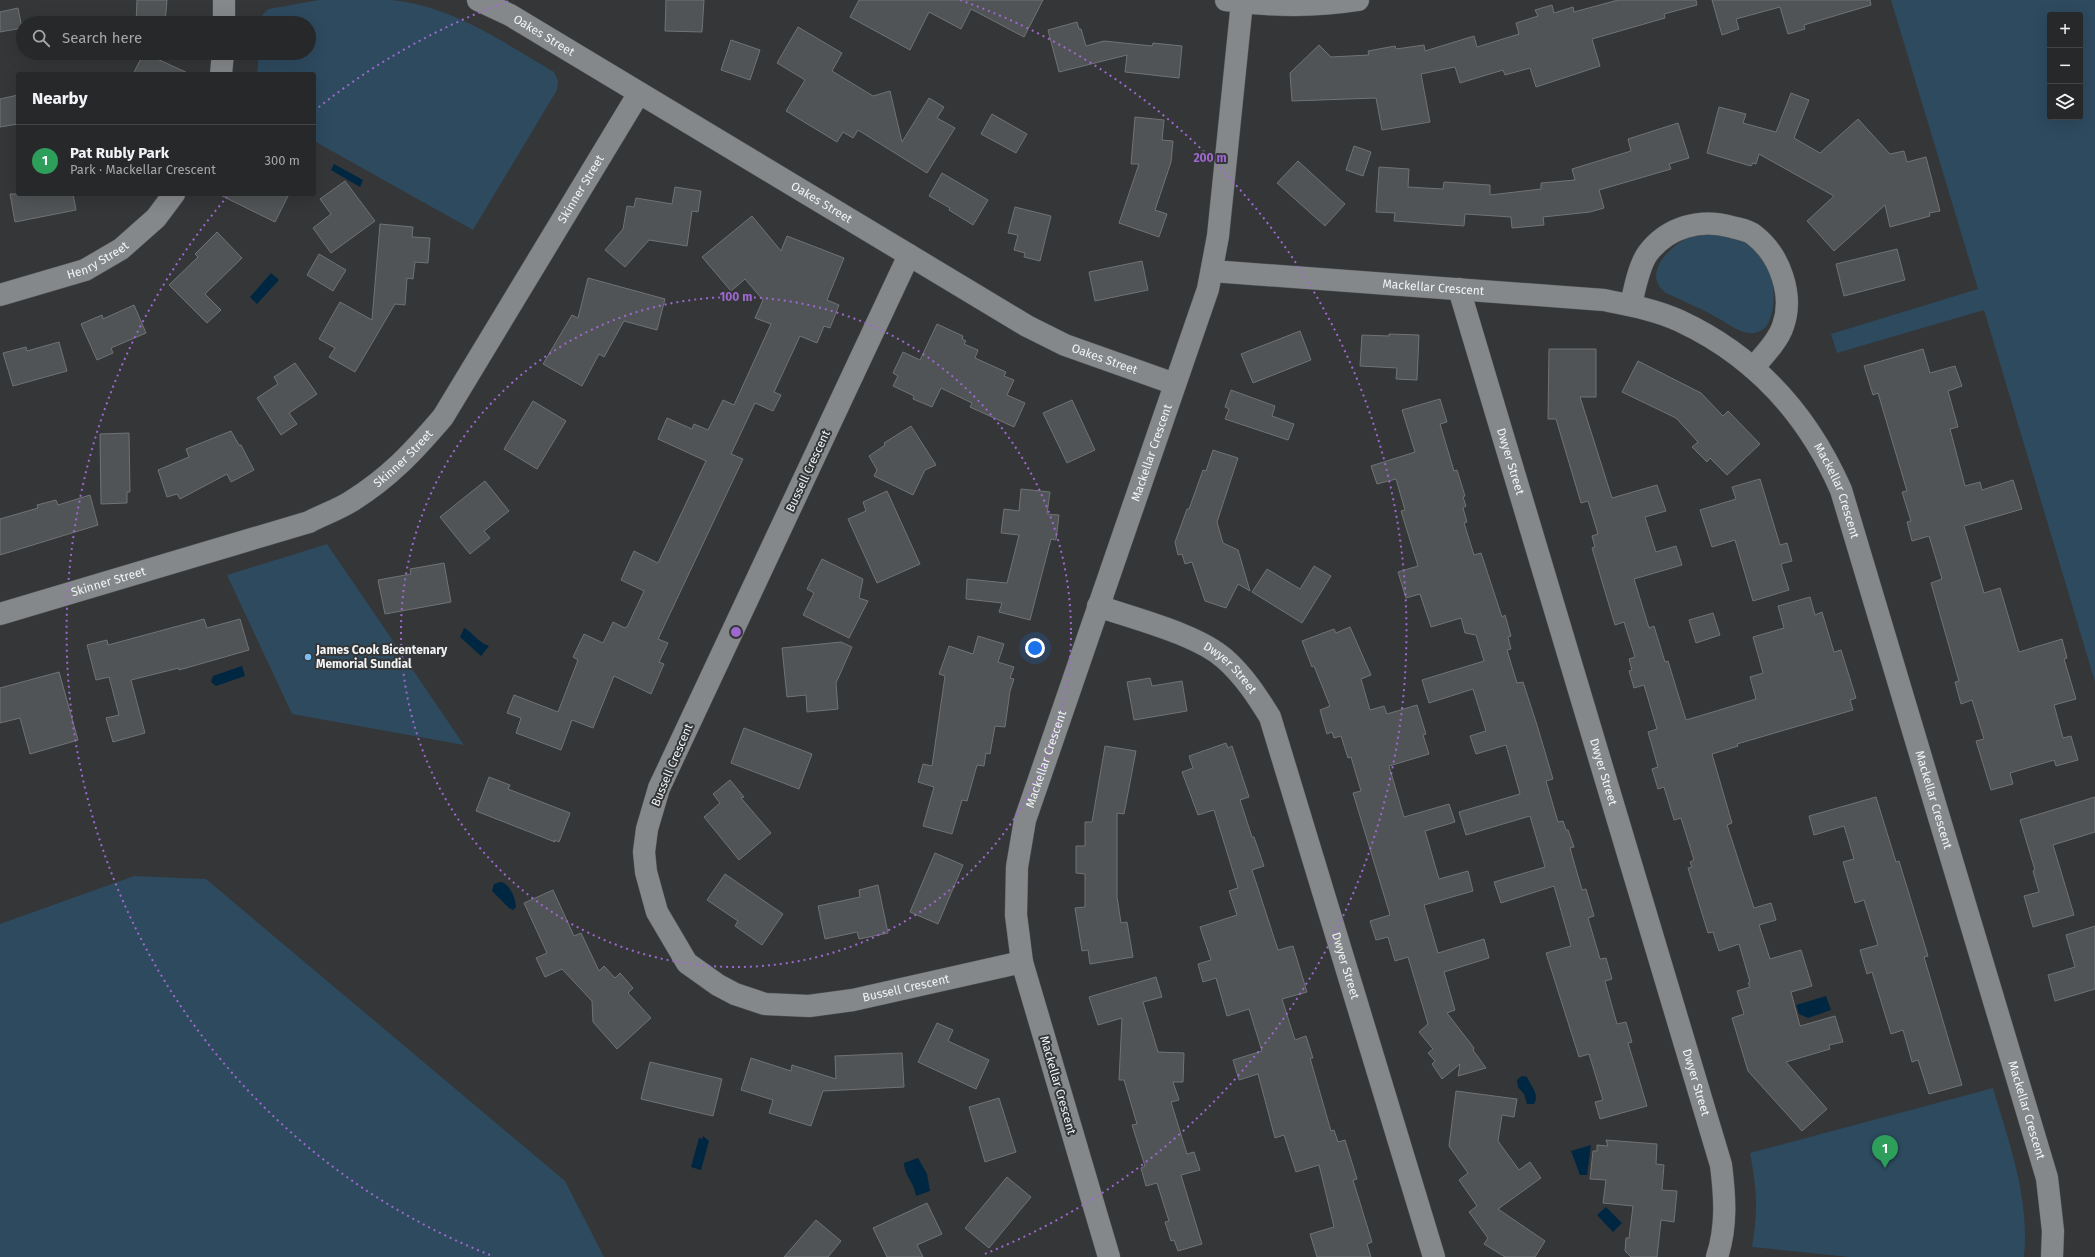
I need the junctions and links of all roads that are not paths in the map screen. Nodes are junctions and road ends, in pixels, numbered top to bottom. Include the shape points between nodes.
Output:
1 (224, 0) edge
2 (478, 0) edge
3 (1358, 0) edge
4 (1234, 1) edge
5 (224, 16) edge
6 (223, 60) edge
7 (221, 72) edge
8 (639, 93) junction
9 (172, 196) edge
10 (909, 255) junction
11 (1212, 271) junction
12 (1459, 288) junction
13 (0, 295) edge
14 (1631, 305) junction
15 (1754, 368) junction
16 (1176, 384) junction
17 (1098, 606) junction
18 (0, 614) edge
19 (1022, 962) junction
20 (1109, 1257) edge
21 (1434, 1257) edge
22 (1717, 1257) edge
23 (2052, 1257) edge

1 - 5 street
2 - 8 street, Oakes Street via 510,15
3 - 4 street via 1275,4
4 - 11 street, Mackellar Crescent via 1218,236
6 - 7 street
8 - 10 street, Oakes Street
8 - 18 street, Skinner Street via 443,417 409,456 390,473 350,502 309,522
9 - 13 street, Henry Street via 156,218 121,249 85,270
10 - 16 street, Oakes Street via 1027,326 1065,345
10 - 19 street, Bussell Crescent via 659,788 647,828 644,852 646,868 657,912 687,963 718,985 765,1004 809,1006 853,1000
11 - 12 street, Mackellar Crescent
11 - 16 street, Mackellar Crescent
12 - 14 street, Mackellar Crescent via 1604,300
12 - 22 street, Dwyer Street via 1721,1165 1726,1204 1722,1243
14 - 15 street, Mackellar Crescent via 1679,320 1710,336
14 - 15 street via 1647,254 1679,228 1692,224 1712,223 1745,230 1754,235 1774,260 1787,291 1783,326
15 - 23 street, Mackellar Crescent via 1804,422 1841,490 2047,1178 2053,1231
16 - 17 street, Mackellar Crescent
17 - 19 street, Mackellar Crescent via 1025,820 1016,867 1016,915
17 - 21 street, Dwyer Street via 1180,634 1211,648 1250,685 1270,717
19 - 20 street, Mackellar Crescent

